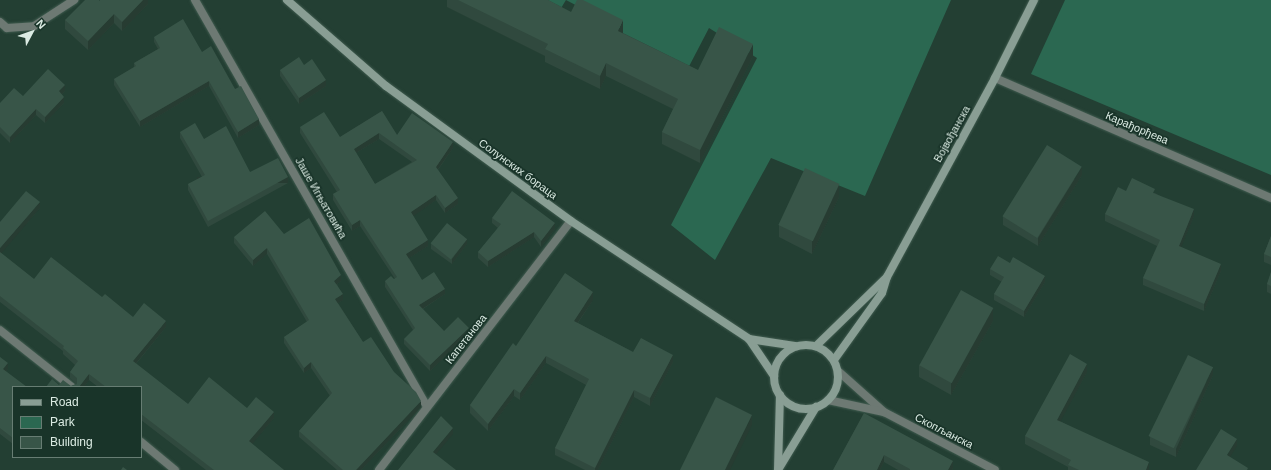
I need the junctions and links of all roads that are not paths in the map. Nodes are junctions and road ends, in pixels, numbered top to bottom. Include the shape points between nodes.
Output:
1 (74, 0) edge
2 (195, 0) edge
3 (287, 0) edge
4 (1034, 0) edge
5 (0, 22) edge
6 (995, 78) junction
7 (1271, 198) edge
8 (571, 221) junction
9 (887, 277) junction
10 (0, 330) edge
11 (749, 339) junction
12 (796, 346) junction
13 (816, 346) junction
14 (834, 360) junction
15 (838, 371) junction
16 (774, 376) junction
17 (71, 386) edge
18 (780, 396) junction
19 (828, 400) junction
20 (427, 407) junction
21 (816, 407) junction
22 (884, 412) junction
23 (142, 443) edge
24 (175, 470) edge
25 (379, 470) edge
26 (778, 470) edge
27 (995, 470) edge

1 - 5 street via 34,26 7,28
2 - 20 street, Јаше Игњатовића
3 - 8 street, Солунских бораца via 386,86
4 - 6 street, Војвођанска
6 - 7 street, Карађорђева
6 - 9 street, Војвођанска
8 - 11 street, Солунских бораца
8 - 20 street, Капетанова
9 - 13 street, Војвођанска
9 - 14 street, Војвођанска via 876,303
10 - 17 street
11 - 12 street, Солунских бораца
11 - 16 street, Солунских бораца
12 - 13 street
12 - 16 street via 780,358
13 - 14 street
14 - 15 street
15 - 19 street via 836,387
15 - 22 street, Скопљанска
16 - 18 street
18 - 21 street via 796,407
18 - 26 street
19 - 21 street
19 - 22 street, Скопљанска
20 - 25 street, Капетанова
21 - 26 street
22 - 27 street, Скопљанска
23 - 24 street

